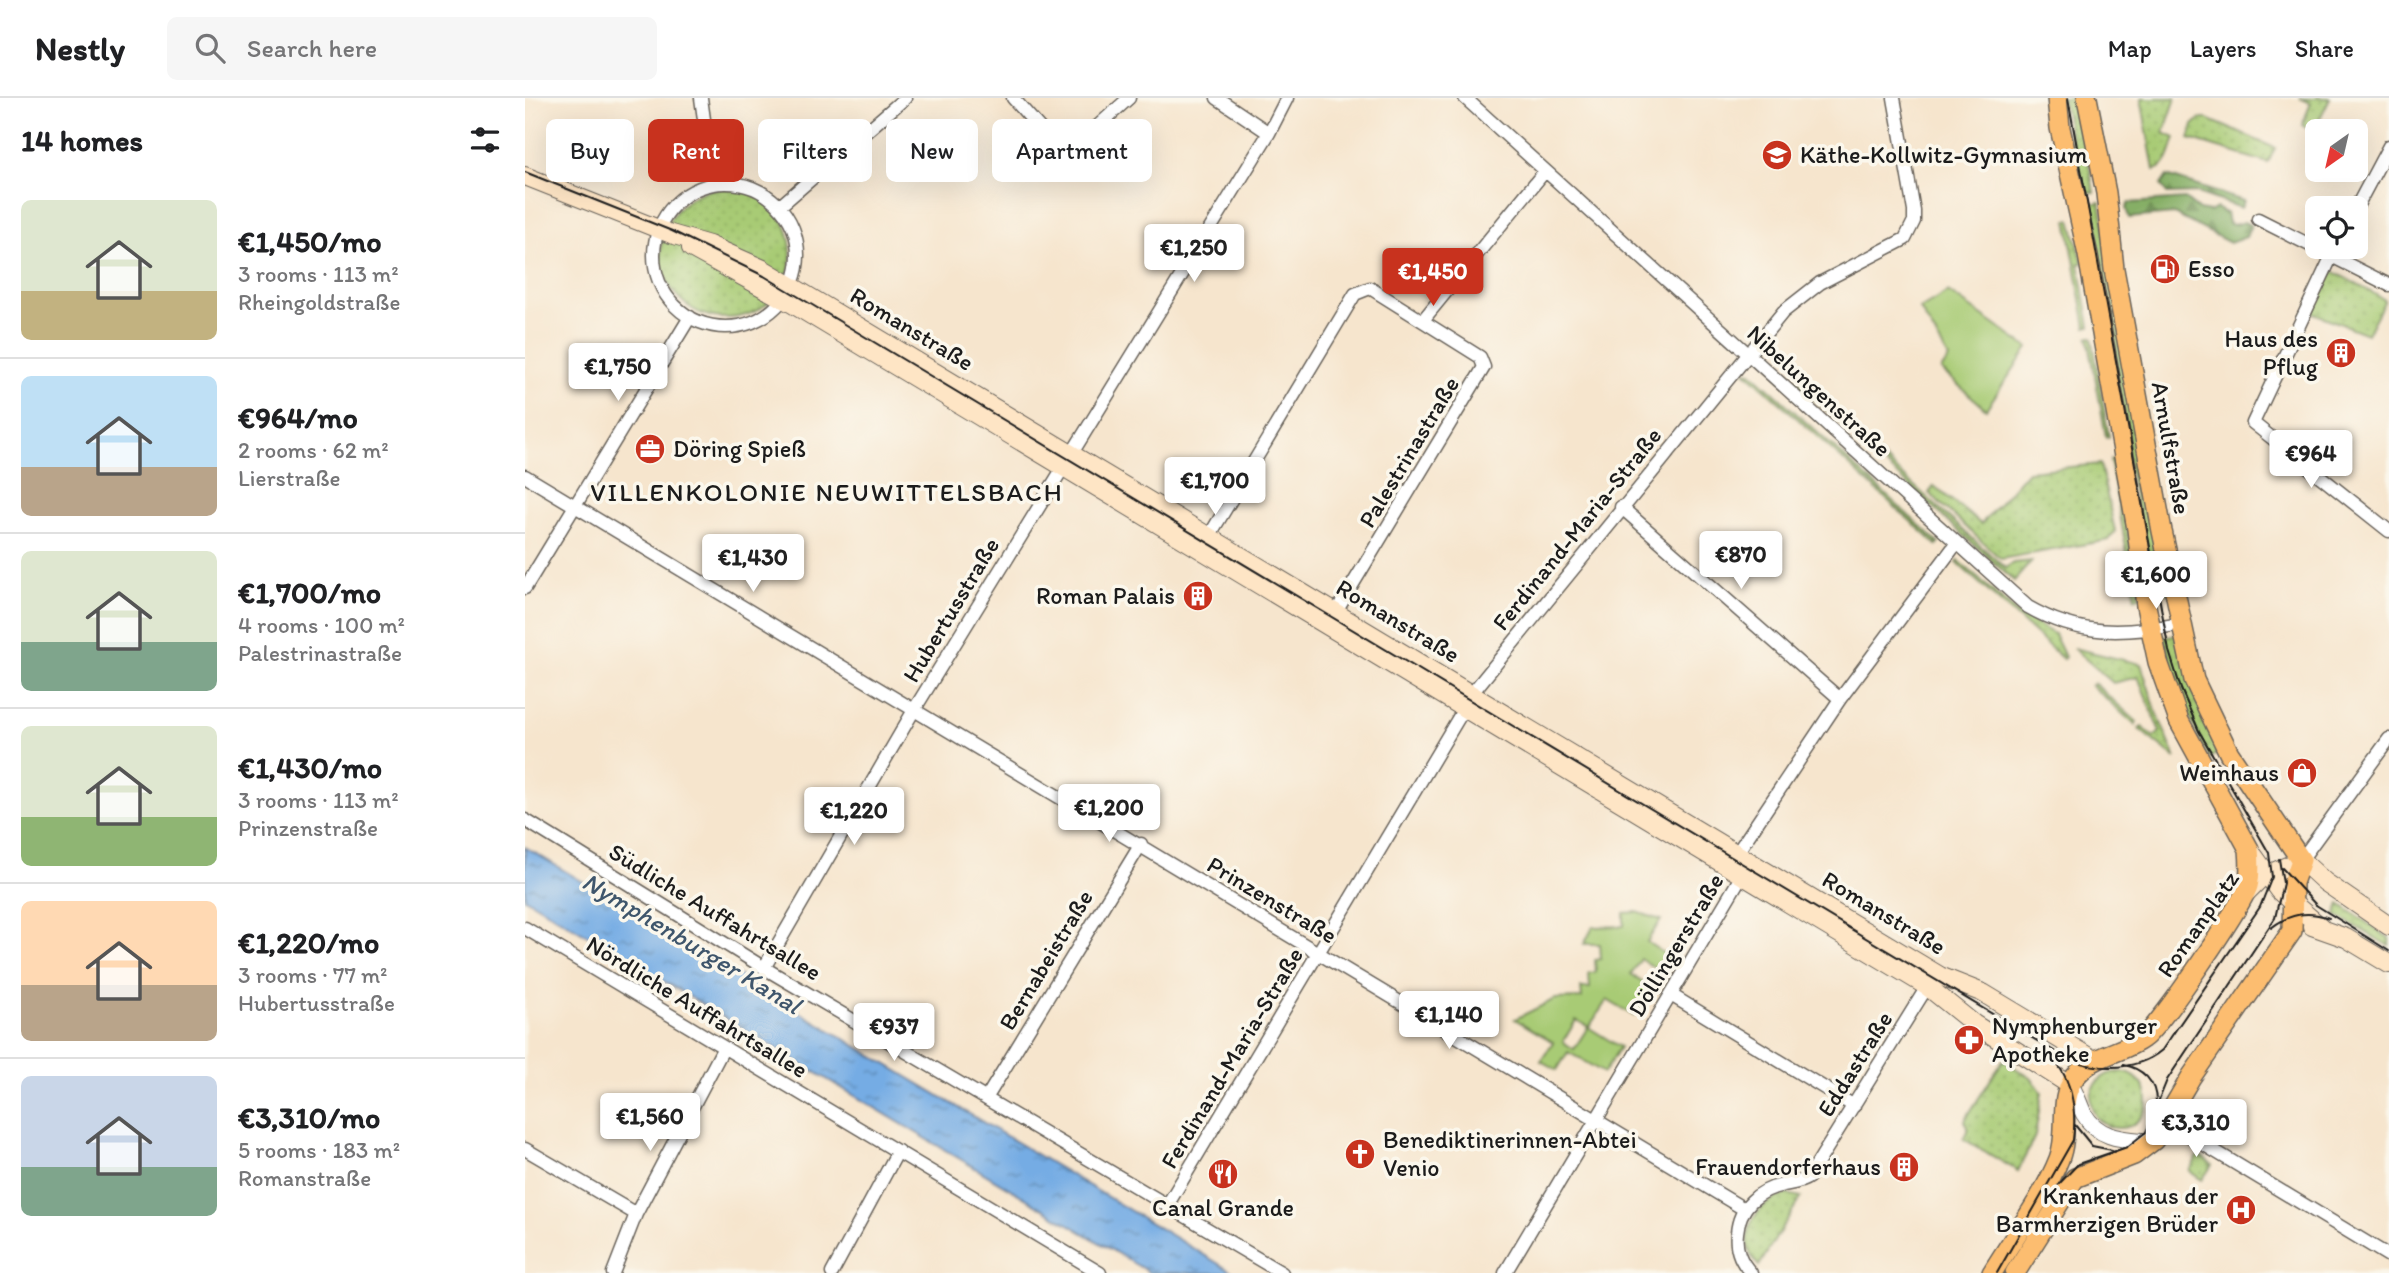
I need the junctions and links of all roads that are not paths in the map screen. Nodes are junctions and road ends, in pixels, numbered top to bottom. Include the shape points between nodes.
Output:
1 (701, 98) edge
2 (905, 98) edge
3 (1013, 98) edge
4 (1129, 98) edge
5 (1217, 98) edge
6 (1287, 98) edge
7 (1465, 98) edge
8 (1894, 98) edge
9 (2057, 98) edge
10 (2087, 98) edge
11 (1269, 133) junction
12 (2389, 146) edge
13 (1545, 171) junction
14 (525, 176) edge
15 (713, 183) junction
16 (2362, 196) edge
17 (780, 206) junction
18 (2258, 219) dead end
19 (664, 231) junction
20 (2305, 239) edge
21 (2330, 259) edge
22 (2347, 259) edge
23 (2389, 285) edge
24 (788, 292) junction
25 (690, 317) junction
26 (1423, 320) junction
27 (1747, 354) junction
28 (1066, 460) junction
29 (525, 476) edge
30 (575, 507) junction
31 (1621, 508) junction
32 (2389, 531) edge
33 (1205, 543) junction
34 (1956, 544) junction
35 (525, 588) edge
36 (1332, 620) junction
37 (2181, 624) junction
38 (2151, 629) junction
39 (1840, 699) junction
40 (1468, 701) junction
41 (914, 710) junction
42 (2389, 739) edge
43 (525, 820) edge
44 (1141, 844) junction
45 (2249, 849) junction
46 (1737, 853) junction
47 (2301, 860) junction
48 (2267, 874) junction
49 (1742, 875) junction
50 (2243, 897) junction
51 (2294, 904) junction
52 (2389, 926) edge
53 (525, 928) edge
54 (2322, 928) junction
55 (2292, 930) junction
56 (1320, 954) junction
57 (2389, 964) edge
58 (764, 968) junction
59 (1932, 980) junction
60 (1671, 995) junction
61 (723, 1049) junction
62 (2095, 1060) junction
63 (2070, 1085) junction
64 (987, 1097) junction
65 (1854, 1106) junction
66 (1596, 1120) junction
67 (2165, 1121) junction
68 (2152, 1142) junction
69 (525, 1149) edge
70 (898, 1151) junction
71 (1168, 1204) junction
72 (1744, 1209) junction
73 (636, 1214) junction
74 (2389, 1256) edge
75 (613, 1273) edge
76 (832, 1273) edge
77 (1100, 1273) edge
78 (1282, 1273) edge
79 (1505, 1273) edge
80 (1751, 1273) edge
81 (1992, 1273) edge
82 (2015, 1273) edge

1 - 15 street
2 - 17 street
3 - 4 street via 1064,152
5 - 11 street
6 - 11 street, Hubertusstraße
7 - 13 street, Nibelungenstraße
8 - 27 street, Ferdinand-Maria-Straße via 1914,211 1910,230 1897,245 1855,263 1800,298
9 - 38 main road, Arnulfstraße via 2137,529
10 - 37 main road, Arnulfstraße via 2106,193 2114,269
11 - 28 street, Hubertusstraße
12 - 16 street
13 - 26 street
13 - 27 street, Nibelungenstraße
14 - 19 main road, Romanstraße
15 - 17 street via 749,186
15 - 19 street via 676,202
17 - 24 street via 797,242 797,268
18 - 20 street
19 - 24 main road, Romanstraße via 692,250
19 - 25 street via 653,253 657,279 670,301
21 - 32 street via 2253,424
22 - 23 street
24 - 25 street via 766,315 742,326 715,326
24 - 28 main road, Romanstraße
25 - 30 street
26 - 33 street, Palestrinastraße via 1370,288 1355,294
26 - 36 street, Palestrinastraße via 1481,356 1484,370
27 - 31 street, Ferdinand-Maria-Straße
27 - 34 street, Nibelungenstraße
28 - 33 main road, Romanstraße
28 - 41 street, Hubertusstraße
29 - 30 street, Prinzenstraße
30 - 35 street
30 - 41 street, Prinzenstraße
31 - 39 street
31 - 40 street, Ferdinand-Maria-Straße
33 - 36 main road, Romanstraße
34 - 38 street, Nibelungenstraße via 2043,616 2102,632
34 - 39 street, Döllingerstraße
36 - 40 main road, Romanstraße
37 - 38 street, Nibelungenstraße
37 - 47 main road, Arnulfstraße via 2195,680 2215,730
38 - 45 main road, Arnulfstraße via 2179,721
39 - 46 street, Döllingerstraße
40 - 46 main road, Romanstraße
40 - 49 main road, Romanstraße
40 - 56 street, Ferdinand-Maria-Straße
41 - 44 street, Prinzenstraße
41 - 58 street, Hubertusstraße
42 - 47 street
43 - 58 street, Südliche Auffahrtsallee
44 - 56 street, Prinzenstraße
44 - 64 street, Bernabeistraße
45 - 48 main road, Arnulfstraße
45 - 50 main road
46 - 49 street, Döllingerstraße
46 - 59 main road, Romanstraße
47 - 48 main road, Romanplatz
47 - 51 main road via 2293,883
47 - 52 main road
48 - 50 main road, Romanplatz
48 - 51 main road, Arnulfstraße
49 - 59 main road, Romanstraße
49 - 60 street, Döllingerstraße
50 - 62 main road, Romanplatz via 2151,1033
51 - 54 main road, Arnulfstraße
51 - 55 main road
53 - 61 street, Nördliche Auffahrtsallee
54 - 55 main road
54 - 57 main road
55 - 67 main road
56 - 66 street, Prinzenstraße
56 - 71 street, Ferdinand-Maria-Straße
58 - 64 street, Südliche Auffahrtsallee
59 - 62 main road, Romanstraße via 1983,993
59 - 63 main road, Romanstraße via 1974,1024
59 - 65 street, Eddastraße
60 - 65 street
60 - 66 street, Döllingerstraße
61 - 70 street, Nördliche Auffahrtsallee
61 - 73 street
62 - 63 main road, Romanplatz
63 - 68 street via 2097,1130 2112,1137
63 - 81 main road via 2059,1161
64 - 71 street, Südliche Auffahrtsallee
65 - 72 street, Eddastraße via 1804,1182 1772,1188
66 - 72 street, Prinzenstraße
66 - 79 street, Döllingerstraße
67 - 68 main road
67 - 74 street
68 - 82 main road via 2071,1182
69 - 73 street
70 - 76 street
70 - 77 street, Nördliche Auffahrtsallee
71 - 78 street, Südliche Auffahrtsallee
72 - 80 street via 1737,1243 1742,1262
73 - 75 street

